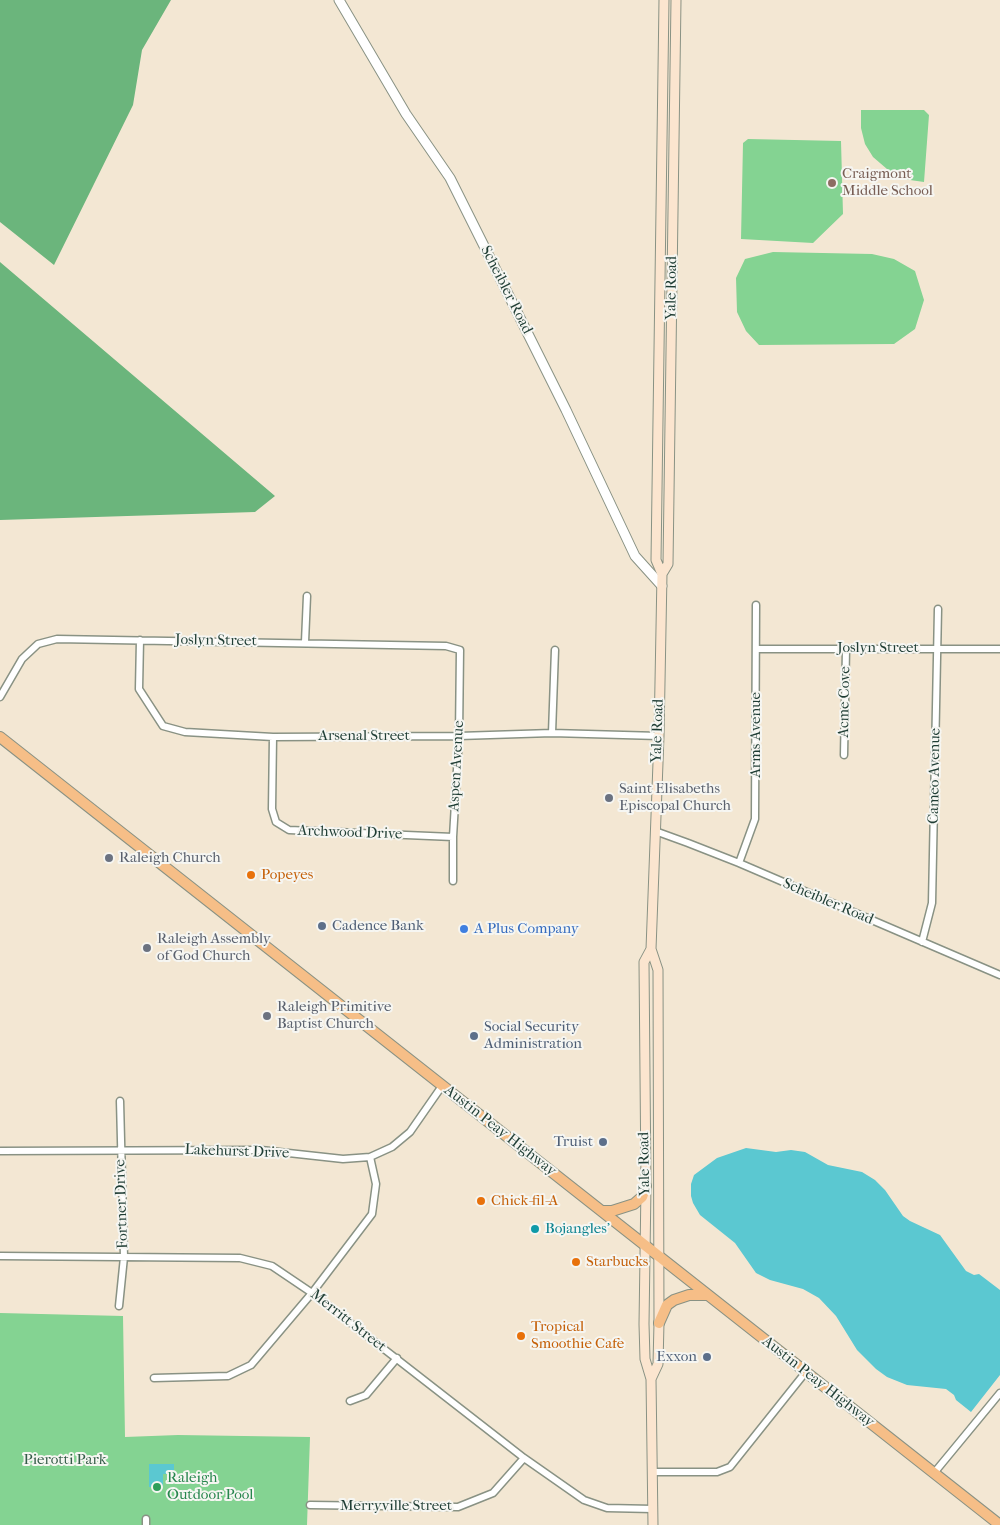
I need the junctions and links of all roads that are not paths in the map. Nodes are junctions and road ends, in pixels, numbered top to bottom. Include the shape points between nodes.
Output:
1 (339, 0) edge
2 (664, 0) edge
3 (676, 0) edge
4 (662, 574) junction
5 (662, 586) junction
6 (306, 596) dead end
7 (756, 605) dead end
8 (938, 609) dead end
9 (140, 640) junction
10 (305, 642) junction
11 (938, 648) junction
12 (756, 649) junction
13 (846, 649) junction
14 (1000, 649) edge
15 (460, 650) joint
16 (555, 650) dead end
17 (0, 697) edge
18 (552, 733) junction
19 (460, 736) junction
20 (659, 736) junction
21 (0, 737) edge
22 (273, 737) junction
23 (844, 755) dead end
24 (655, 831) junction
25 (453, 837) junction
26 (739, 863) junction
27 (452, 881) dead end
28 (922, 942) junction
29 (651, 949) junction
30 (1000, 975) edge
31 (442, 1086) junction
32 (120, 1101) dead end
33 (0, 1150) edge
34 (121, 1150) junction
35 (370, 1157) junction
36 (646, 1186) junction
37 (602, 1211) junction
38 (645, 1244) junction
39 (658, 1255) junction
40 (0, 1256) edge
41 (124, 1257) junction
42 (312, 1292) junction
43 (708, 1295) junction
44 (119, 1306) dead end
45 (659, 1323) junction
46 (397, 1358) junction
47 (805, 1373) junction
48 (154, 1378) dead end
49 (651, 1379) junction
50 (1000, 1393) edge
51 (350, 1401) dead end
52 (524, 1458) junction
53 (653, 1472) junction
54 (934, 1474) junction
55 (310, 1505) dead end
56 (653, 1509) junction
57 (653, 1525) edge
58 (1000, 1525) edge

1 - 5 street, Scheibler Road via 406,114 450,178 635,556
2 - 4 main road, Yale Road via 656,560
3 - 4 main road, Yale Road via 668,564
4 - 5 main road, Yale Road
5 - 20 main road, Yale Road
6 - 10 street
7 - 12 street, Arms Avenue
8 - 11 street, Cameo Avenue
9 - 10 street, Joslyn Street
9 - 17 street, Joslyn Street via 58,639 38,644 22,659
9 - 22 street, Arsenal Street via 139,689 163,726 184,732
10 - 15 street, Joslyn Street via 446,646
11 - 13 street, Joslyn Street
11 - 14 street, Joslyn Street
11 - 28 street, Cameo Avenue via 932,903
12 - 13 street, Joslyn Street
12 - 26 street, Arms Avenue via 755,819
13 - 23 street, Acme Cove
15 - 19 street, Aspen Avenue
16 - 18 street
18 - 19 street, Arsenal Street
18 - 20 street, Arsenal Street
19 - 22 street, Arsenal Street
19 - 25 street, Aspen Avenue
20 - 24 main road, Yale Road
21 - 31 main road, Austin Peay Highway
22 - 25 street, Archwood Drive via 272,809 276,822 289,830
24 - 26 street, Scheibler Road
24 - 29 main road, Yale Road
25 - 27 street, Aspen Avenue
26 - 28 street, Scheibler Road
28 - 30 street, Scheibler Road
29 - 36 main road, Yale Road via 644,962
29 - 39 main road, Yale Road via 658,970
31 - 35 street, Lakehurst Drive via 410,1132 392,1147
31 - 37 main road, Austin Peay Highway
32 - 34 street, Fortner Drive
33 - 34 street, Lakehurst Drive
34 - 35 street, Lakehurst Drive via 261,1150 343,1159
34 - 41 street, Fortner Drive
35 - 42 street via 376,1184 372,1214
36 - 37 main road via 642,1197 634,1204
36 - 38 main road, Yale Road
37 - 38 main road, Austin Peay Highway
38 - 39 main road, Austin Peay Highway
38 - 49 main road, Yale Road via 645,1359
39 - 43 main road, Austin Peay Highway
39 - 45 main road, Yale Road
40 - 41 street, Merritt Street
41 - 42 street, Merritt Street via 240,1258 272,1266
41 - 44 street, Fortner Drive
42 - 46 street, Merritt Street
42 - 48 street via 251,1366 228,1376
43 - 45 main road via 690,1295 666,1304
43 - 47 main road, Austin Peay Highway
45 - 49 main road, Yale Road via 658,1364
46 - 51 street via 366,1395
46 - 52 street, Merritt Street
47 - 53 street via 730,1467 717,1472
47 - 54 main road, Austin Peay Highway
49 - 53 main road, Yale Road
50 - 54 street
52 - 55 street, Merryville Street via 493,1493 458,1507
52 - 56 street, Merritt Street via 584,1500 607,1508
53 - 56 main road, Yale Road
54 - 58 main road, Austin Peay Highway
56 - 57 main road, Yale Road

